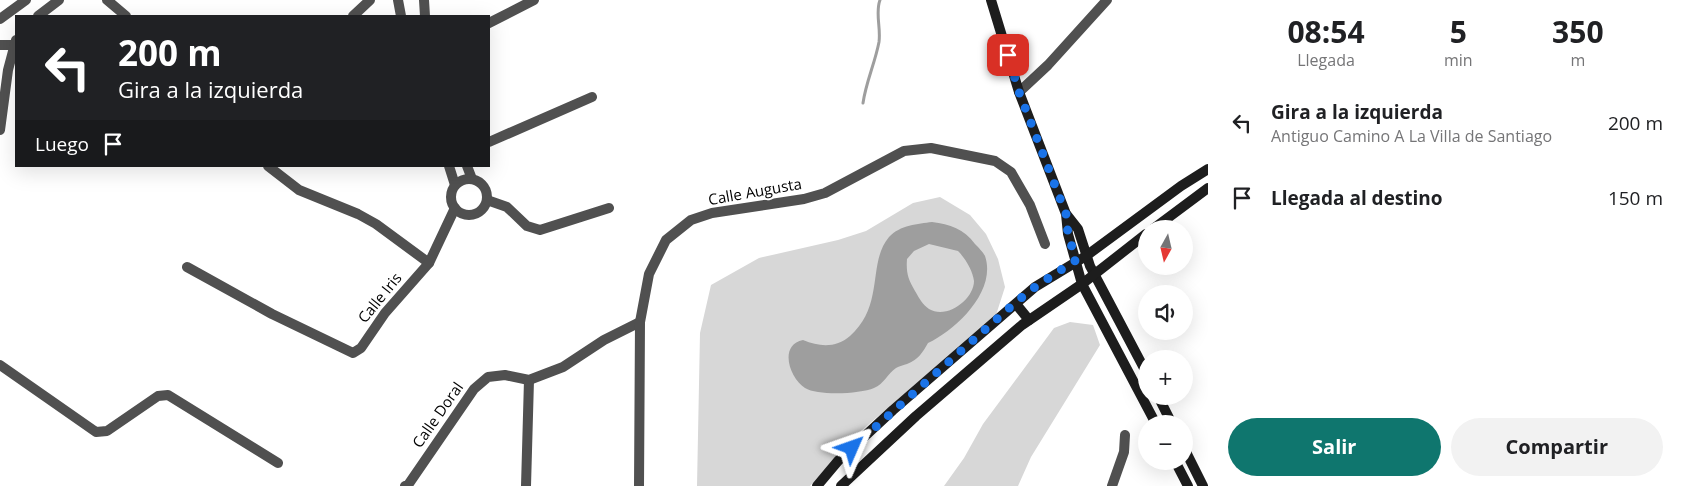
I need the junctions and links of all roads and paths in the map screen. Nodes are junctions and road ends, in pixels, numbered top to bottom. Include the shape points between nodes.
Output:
1 (26, 0) edge
2 (59, 0) edge
3 (107, 0) edge
4 (370, 0) edge
5 (398, 0) edge
6 (424, 0) edge
7 (534, 0) edge
8 (992, 0) edge
9 (1107, 0) edge
10 (39, 15) edge
11 (125, 15) edge
12 (354, 15) edge
13 (401, 15) edge
14 (425, 15) edge
15 (0, 20) edge
16 (490, 23) edge
17 (15, 42) edge
18 (0, 45) edge
19 (1019, 92) junction
20 (592, 97) dead end
21 (0, 130) edge
22 (490, 142) edge
23 (269, 167) edge
24 (449, 167) edge
25 (467, 167) edge
26 (1208, 170) edge
27 (472, 179) junction
28 (455, 185) junction
29 (1208, 188) edge
30 (487, 200) junction
31 (455, 208) junction
32 (609, 208) dead end
33 (1165, 220) edge
34 (1138, 240) edge
35 (1045, 244) dead end
36 (1081, 258) junction
37 (429, 264) junction
38 (187, 267) dead end
39 (1094, 274) junction
40 (1082, 284) junction
41 (1016, 304) junction
42 (1029, 320) junction
43 (640, 322) junction
44 (1138, 357) edge
45 (0, 365) edge
46 (529, 380) junction
47 (1151, 415) edge
48 (1125, 435) dead end
49 (278, 463) dead end
50 (1193, 466) edge
51 (1180, 470) edge
52 (407, 486) edge
53 (526, 486) edge
54 (640, 486) edge
55 (818, 486) edge
56 (841, 486) edge
57 (1112, 486) edge
58 (1188, 486) edge
59 (1203, 486) edge

1 - 15 street
2 - 10 street
3 - 11 street
4 - 12 street
5 - 13 street
6 - 14 street
7 - 16 street
8 - 19 street
9 - 19 street
17 - 18 street
17 - 21 street
19 - 36 street via 1066,214 1078,229
20 - 22 street
23 - 37 street via 299,190 376,224
24 - 28 street
25 - 27 street
26 - 36 street
27 - 28 street
27 - 30 street via 482,184
28 - 31 street via 451,197
29 - 33 street
30 - 31 street via 482,210 472,215
30 - 32 street via 507,207 527,226 540,230
31 - 37 street, Calle Iris
34 - 39 street
35 - 43 street, Calle Augusta via 1022,190 1011,172 995,161 931,148 904,151 825,193 712,213 691,220 666,240 649,274
36 - 39 street
36 - 40 street
36 - 41 street via 1035,287
37 - 38 street, Calle Iris via 385,313 356,352 347,352
39 - 40 street
39 - 44 street
40 - 42 street
40 - 47 street
41 - 42 street
41 - 55 street via 886,416 838,461
42 - 56 street via 916,416
43 - 46 street via 563,366
43 - 54 street, Calle Augusta
45 - 49 street via 96,432 107,431 158,396 168,395
46 - 52 street, Calle Doral via 495,375 481,382
46 - 53 street
48 - 57 street via 1124,452
50 - 59 street
51 - 58 street

